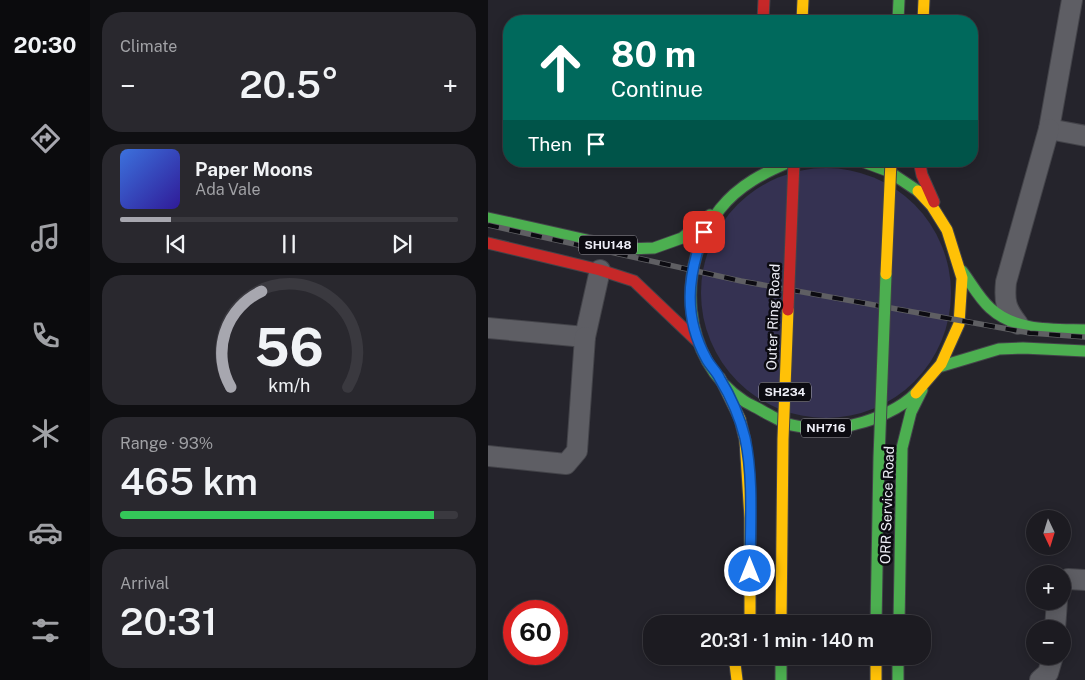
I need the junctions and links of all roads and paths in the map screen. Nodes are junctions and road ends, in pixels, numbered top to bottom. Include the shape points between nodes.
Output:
1 (764, 0) edge
2 (803, 0) edge
3 (899, 0) edge
4 (924, 0) edge
5 (1072, 0) edge
6 (763, 15) edge
7 (802, 15) edge
8 (898, 15) edge
9 (923, 15) edge
10 (1049, 129) junction
11 (1086, 136) edge
12 (773, 167) edge
13 (793, 167) edge
14 (877, 167) edge
15 (890, 167) edge
16 (920, 167) edge
17 (742, 172) dead end
18 (721, 205) junction
19 (488, 218) edge
20 (943, 222) junction
21 (488, 243) edge
22 (600, 270) junction
23 (962, 271) junction
24 (1018, 324) junction
25 (488, 328) edge
26 (1086, 330) edge
27 (585, 337) junction
28 (698, 342) junction
29 (1086, 351) edge
30 (942, 366) junction
31 (720, 378) junction
32 (922, 390) junction
33 (905, 437) junction
34 (488, 456) edge
35 (913, 482) dead end
36 (750, 518) junction
37 (912, 537) dead end
38 (738, 558) dead end
39 (1071, 579) edge
40 (1086, 580) edge
41 (750, 615) edge
42 (782, 615) edge
43 (876, 615) edge
44 (899, 615) edge
45 (902, 615) edge
46 (735, 665) edge
47 (781, 665) edge
48 (876, 665) edge
49 (898, 665) edge
50 (1050, 665) edge
51 (737, 680) edge
52 (781, 680) edge
53 (876, 680) edge
54 (898, 680) edge
55 (1040, 680) edge

1 - 6 main road
2 - 7 main road
3 - 8 main road
4 - 9 main road
5 - 10 street
10 - 11 street
10 - 24 street via 1006,282 1004,298
12 - 18 main road, NH716 via 754,177
13 - 42 main road, Outer Ring Road / SH234, bridge via 782,439
14 - 20 main road, NH716 via 910,185 927,200
15 - 43 main road, bridge
16 - 20 main road
17 - 18 main road
18 - 19 main road, SHU148 via 682,238 654,248 627,249
18 - 28 main road, NH716 via 704,232 689,286
20 - 23 main road, NH716 via 955,245
21 - 22 main road, SHU148
22 - 27 street
22 - 28 main road, SHU148 via 634,281
23 - 24 main road, NH716 via 990,308
23 - 30 main road, NH716 via 960,320
24 - 26 main road, NH716
25 - 27 street
27 - 34 street via 577,451 573,457 566,464
28 - 31 main road, NH716
29 - 30 main road via 999,349
30 - 32 main road, NH716
31 - 32 main road, NH716 via 735,394 758,410 791,424 812,428 855,426 876,419 895,410
31 - 36 main road via 740,419 745,440
32 - 33 main road, ORR Service Road via 911,412
33 - 35 main road
33 - 44 main road, ORR Service Road via 901,472
36 - 38 main road
36 - 41 main road
37 - 45 main road via 909,589
39 - 40 street
46 - 51 main road
47 - 52 main road
48 - 53 main road
49 - 54 main road
50 - 55 street via 1048,673

